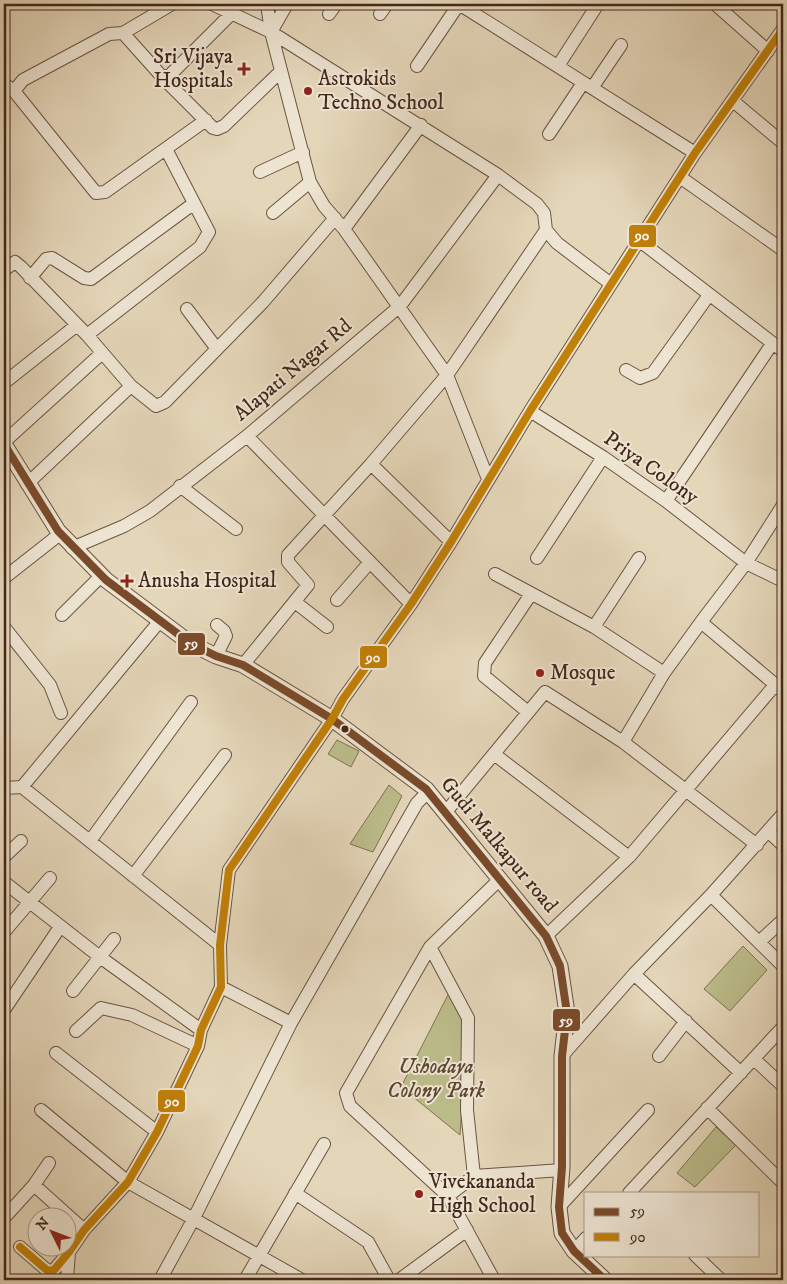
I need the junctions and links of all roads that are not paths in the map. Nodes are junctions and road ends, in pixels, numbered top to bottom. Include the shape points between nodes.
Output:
1 (172, 4) edge
2 (212, 4) edge
3 (267, 4) edge
4 (287, 4) edge
5 (715, 4) edge
6 (596, 7) dead end
7 (231, 14) junction
8 (783, 29) edge
9 (271, 32) junction
10 (123, 33) junction
11 (621, 45) dead end
12 (768, 51) junction
13 (417, 66) dead end
14 (558, 66) junction
15 (281, 71) junction
16 (165, 80) junction
17 (588, 85) junction
18 (9, 88) edge
19 (733, 101) junction
20 (206, 120) junction
21 (421, 125) junction
22 (549, 134) dead end
23 (783, 143) edge
24 (166, 149) junction
25 (304, 152) junction
26 (695, 153) junction
27 (260, 172) dead end
28 (498, 175) junction
29 (680, 177) junction
30 (310, 182) junction
31 (193, 204) junction
32 (273, 213) dead end
33 (335, 218) junction
34 (344, 229) junction
35 (546, 230) junction
36 (640, 241) junction
37 (783, 250) edge
38 (4, 270) edge
39 (30, 278) junction
40 (611, 284) junction
41 (708, 295) junction
42 (400, 306) junction
43 (187, 309) dead end
44 (77, 325) junction
45 (88, 335) junction
46 (772, 344) junction
47 (218, 349) junction
48 (783, 351) edge
49 (102, 354) junction
50 (626, 370) dead end
51 (447, 375) junction
52 (4, 383) edge
53 (131, 386) junction
54 (530, 411) junction
55 (247, 436) junction
56 (4, 443) edge
57 (604, 458) junction
58 (371, 464) junction
59 (488, 480) junction
60 (26, 484) junction
61 (180, 486) junction
62 (666, 502) junction
63 (783, 505) edge
64 (325, 516) junction
65 (236, 529) dead end
66 (60, 534) junction
67 (451, 542) junction
68 (72, 548) junction
69 (538, 558) dead end
70 (639, 558) dead end
71 (370, 562) junction
72 (746, 563) junction
73 (495, 574) dead end
74 (102, 576) junction
75 (4, 578) edge
76 (783, 581) edge
77 (531, 594) junction
78 (337, 600) dead end
79 (295, 602) junction
80 (411, 604) junction
81 (62, 615) dead end
82 (159, 622) junction
83 (700, 622) junction
84 (217, 624) dead end
85 (4, 627) edge
86 (327, 627) dead end
87 (594, 628) junction
88 (216, 656) junction
89 (243, 665) junction
90 (664, 673) junction
91 (779, 688) edge
92 (191, 702) dead end
93 (528, 712) junction
94 (61, 713) dead end
95 (332, 719) junction
96 (623, 742) junction
97 (494, 754) junction
98 (225, 755) dead end
99 (22, 787) junction
100 (4, 788) edge
101 (428, 792) junction
102 (686, 792) junction
103 (445, 813) junction
104 (783, 814) edge
105 (768, 832) junction
106 (21, 841) dead end
107 (90, 841) junction
108 (757, 845) junction
109 (783, 845) edge
110 (4, 857) edge
111 (629, 858) junction
112 (134, 876) junction
113 (50, 878) dead end
114 (500, 879) junction
115 (4, 882) edge
116 (711, 895) junction
117 (30, 902) junction
118 (783, 920) edge
119 (60, 927) junction
120 (4, 932) edge
121 (546, 936) junction
122 (114, 938) dead end
123 (759, 942) junction
124 (220, 945) junction
125 (430, 947) junction
126 (100, 957) junction
127 (783, 966) edge
128 (634, 974) junction
129 (221, 987) junction
130 (73, 991) dead end
131 (4, 1010) edge
132 (686, 1021) junction
133 (291, 1024) junction
134 (783, 1027) edge
135 (201, 1030) junction
136 (76, 1031) dead end
137 (198, 1046) junction
138 (56, 1053) dead end
139 (562, 1056) junction
140 (659, 1056) dead end
141 (754, 1059) junction
142 (742, 1073) junction
143 (783, 1086) edge
144 (707, 1108) junction
145 (40, 1110) dead end
146 (648, 1110) dead end
147 (157, 1132) junction
148 (324, 1144) dead end
149 (49, 1163) dead end
150 (562, 1170) junction
151 (474, 1176) junction
152 (128, 1182) junction
153 (783, 1183) edge
154 (34, 1185) junction
155 (629, 1192) edge
156 (296, 1193) junction
157 (448, 1196) junction
158 (560, 1207) junction
159 (4, 1218) edge
160 (193, 1220) junction
161 (84, 1230) junction
162 (467, 1230) junction
163 (78, 1239) edge
164 (584, 1240) edge
165 (20, 1247) dead end
166 (574, 1251) junction
167 (28, 1254) edge
168 (30, 1256) edge
169 (66, 1256) edge
170 (69, 1256) edge
171 (259, 1256) junction
172 (696, 1256) edge
173 (67, 1280) edge
174 (160, 1280) edge
175 (245, 1280) edge
176 (302, 1280) edge
177 (389, 1280) edge
178 (399, 1280) edge
179 (494, 1280) edge
180 (605, 1280) edge
181 (721, 1280) edge

1 - 10 street
2 - 7 street
3 - 9 street
4 - 9 street
5 - 12 street
6 - 14 street
7 - 9 street
7 - 16 street
8 - 12 street
9 - 15 street
9 - 21 street
10 - 16 street
10 - 18 street via 109,34
11 - 17 street
12 - 19 street
13 - 14 street via 459,4
14 - 17 street
15 - 20 street via 224,126 218,129
15 - 25 street
16 - 20 street
17 - 22 street
17 - 26 street
18 - 24 street via 96,192 106,192
19 - 23 street
19 - 26 street
20 - 24 street
21 - 28 street
21 - 34 street
24 - 31 street
25 - 27 street
25 - 30 street
26 - 29 street
28 - 35 street via 537,204 544,213
28 - 42 street, Alapati Nagar Rd
29 - 36 street
29 - 37 street
30 - 32 street
30 - 33 street
31 - 39 street via 91,278 84,278 52,258 46,259
31 - 45 street via 210,232 200,247
33 - 34 street
33 - 47 street
34 - 42 street
35 - 40 street via 557,243
35 - 51 street
36 - 40 street
36 - 41 street
38 - 39 street via 15,262
39 - 44 street
40 - 54 street
41 - 46 street
41 - 50 street via 653,373 640,378
42 - 51 street
42 - 55 street, Alapati Nagar Rd
43 - 47 street
44 - 45 street
44 - 52 street
45 - 49 street
46 - 48 street
46 - 62 street
47 - 53 street via 161,405 153,405
49 - 53 street via 119,369
49 - 56 street
51 - 58 street
51 - 59 street
53 - 60 street
54 - 57 street, Priya Colony
54 - 59 street
55 - 61 street, Alapati Nagar Rd
55 - 64 street
56 - 60 street, Gudi Malkapur road
57 - 62 street, Priya Colony
57 - 69 street
58 - 64 street
58 - 67 street
59 - 67 street
60 - 66 street, Gudi Malkapur road
61 - 65 street
61 - 68 street, Alapati Nagar Rd via 138,519
62 - 72 street, Priya Colony
63 - 72 street
64 - 71 street
64 - 79 street via 288,555 288,562 308,585
66 - 68 street, Gudi Malkapur road
66 - 75 street
67 - 80 street
68 - 74 street, Gudi Malkapur road
70 - 87 street
71 - 78 street
71 - 80 street
72 - 76 street, Priya Colony
72 - 83 street
73 - 77 street
74 - 81 street
74 - 82 street, Gudi Malkapur road
77 - 87 street
77 - 93 street via 485,663 484,676
79 - 86 street
79 - 89 street
80 - 95 street
82 - 88 street, Gudi Malkapur road
82 - 99 street
83 - 90 street
83 - 91 street
84 - 88 street via 226,636
85 - 94 street via 50,685
87 - 90 street
88 - 89 street, Gudi Malkapur road
89 - 95 street, Gudi Malkapur road
90 - 96 street
91 - 102 street
92 - 107 street
93 - 96 street via 545,692
93 - 97 street
95 - 101 street, Gudi Malkapur road
95 - 124 street via 229,870
96 - 102 street
97 - 103 street
97 - 111 street
98 - 112 street
99 - 100 street
99 - 107 street
101 - 103 street, Gudi Malkapur road
101 - 133 street via 417,803
102 - 108 street
102 - 111 street
103 - 114 street, Gudi Malkapur road
104 - 105 street
105 - 108 street
105 - 109 street
106 - 110 street
107 - 112 street
108 - 116 street
111 - 121 street
112 - 124 street
113 - 117 street
114 - 121 street, Gudi Malkapur road
114 - 125 street
115 - 117 street
116 - 123 street
116 - 128 street
117 - 119 street
117 - 120 street
118 - 123 street
119 - 126 street
119 - 131 street
121 - 139 street, Gudi Malkapur road via 560,966 567,1014
122 - 126 street
123 - 127 street
124 - 129 street
125 - 151 street via 468,1018 467,1110
125 - 157 street via 346,1093 350,1106
126 - 130 street
126 - 135 street
128 - 132 street
128 - 139 street
129 - 133 street
129 - 135 street
132 - 140 street
132 - 142 street
133 - 160 street
134 - 141 street
135 - 137 street
136 - 137 street via 101,1008 132,1015
137 - 147 street
138 - 147 street
139 - 150 street, Gudi Malkapur road
141 - 142 street
141 - 143 street
142 - 144 street
144 - 153 street
144 - 155 street
145 - 152 street
146 - 158 street
147 - 152 street
148 - 156 street
149 - 154 street
150 - 151 street
150 - 158 street, Gudi Malkapur road
151 - 157 street
152 - 160 street
152 - 161 street
154 - 159 street
154 - 161 street
156 - 171 street
156 - 177 street via 368,1242
157 - 162 street
158 - 166 street, Gudi Malkapur road via 562,1233
160 - 171 street
160 - 174 street
161 - 163 street
162 - 178 street
162 - 179 street
164 - 166 street
165 - 167 street
166 - 180 street, Gudi Malkapur road
168 - 169 street via 48,1271 54,1270
170 - 173 street
171 - 175 street
171 - 176 street
172 - 181 street

